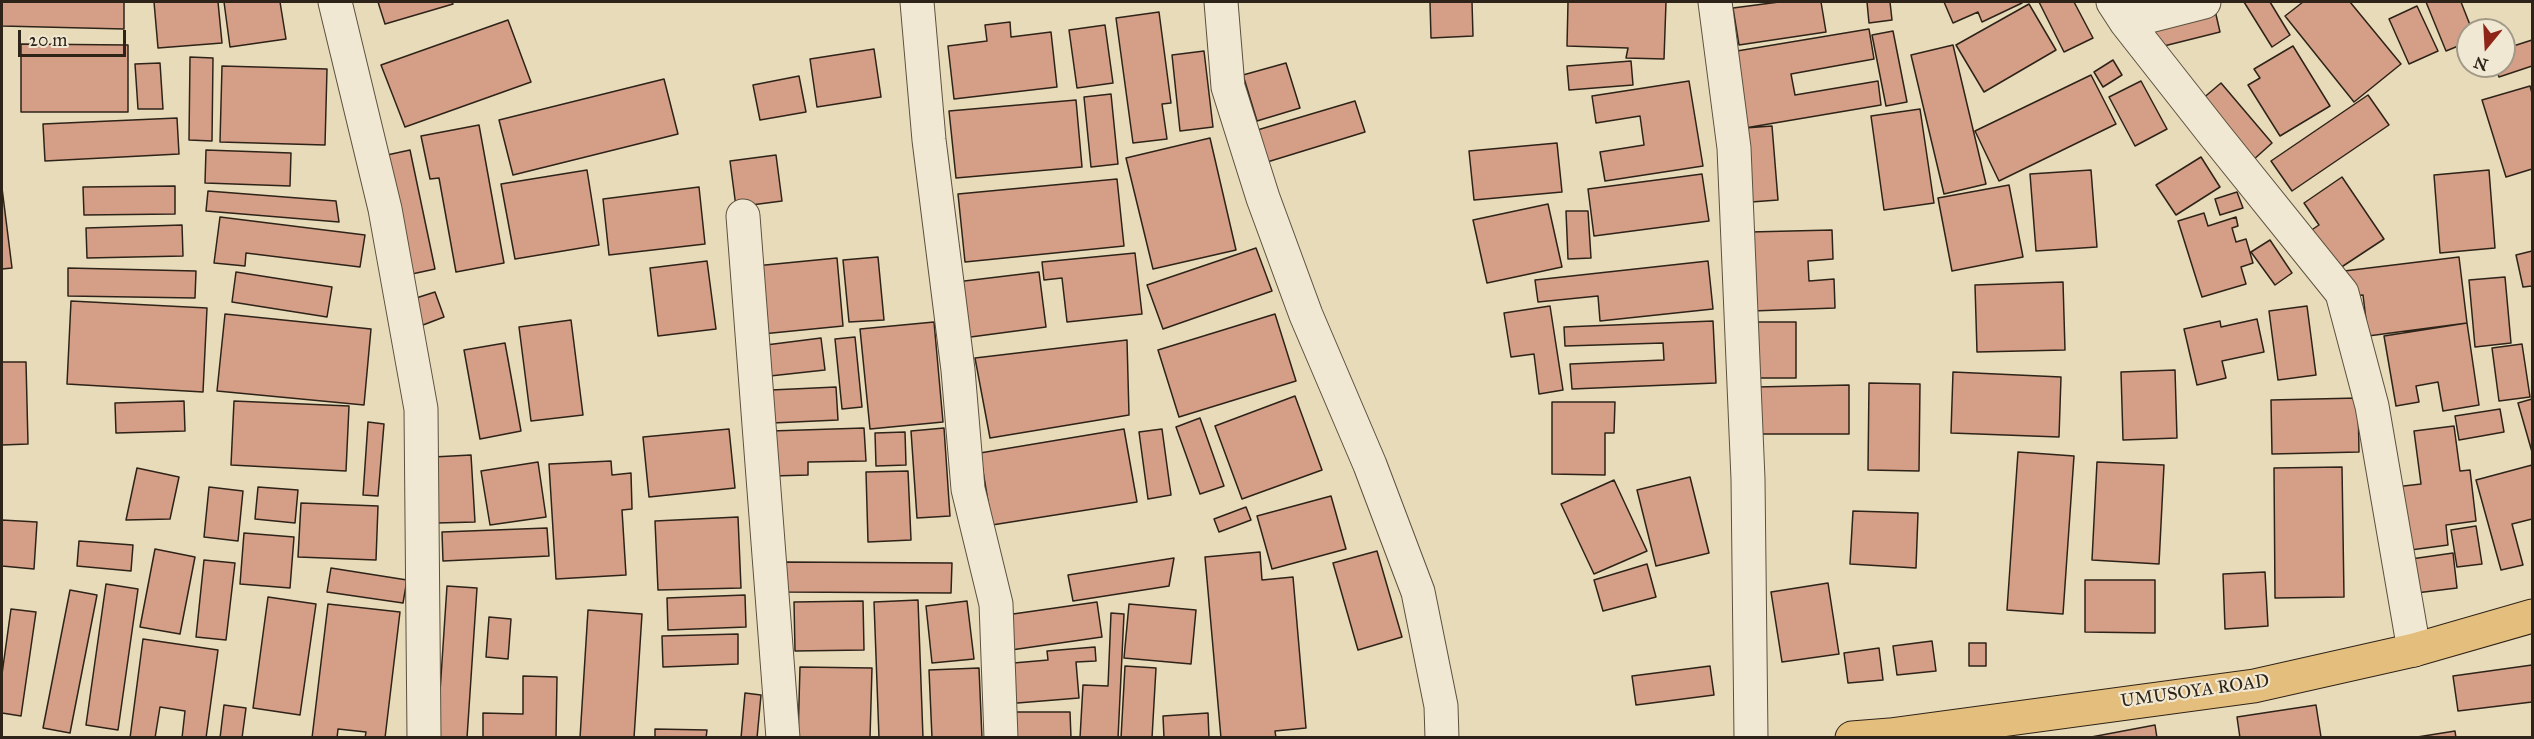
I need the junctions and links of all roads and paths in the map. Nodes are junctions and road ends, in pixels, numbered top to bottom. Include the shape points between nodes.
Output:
1 (335, 2) edge
2 (917, 2) edge
3 (1221, 2) edge
4 (1714, 2) edge
5 (2204, 2) edge
6 (2120, 12) edge
7 (743, 216) dead end
8 (2532, 616) edge
9 (2414, 650) junction
10 (1890, 736) edge
11 (424, 738) edge
12 (783, 738) edge
13 (1001, 738) edge
14 (1442, 738) edge
15 (1751, 738) edge
16 (1852, 738) edge

1 - 11 street via 385,209 421,410
2 - 13 street via 968,489 996,604
3 - 14 street via 1228,87 1263,198 1418,592 1441,706
4 - 15 street via 1734,148 1748,479
5 - 6 street
6 - 9 street via 2342,293 2372,406
7 - 12 street
8 - 9 main road, UMUSOYA ROAD
9 - 10 main road, UMUSOYA ROAD via 2254,686
10 - 16 main road, UMUSOYA ROAD

